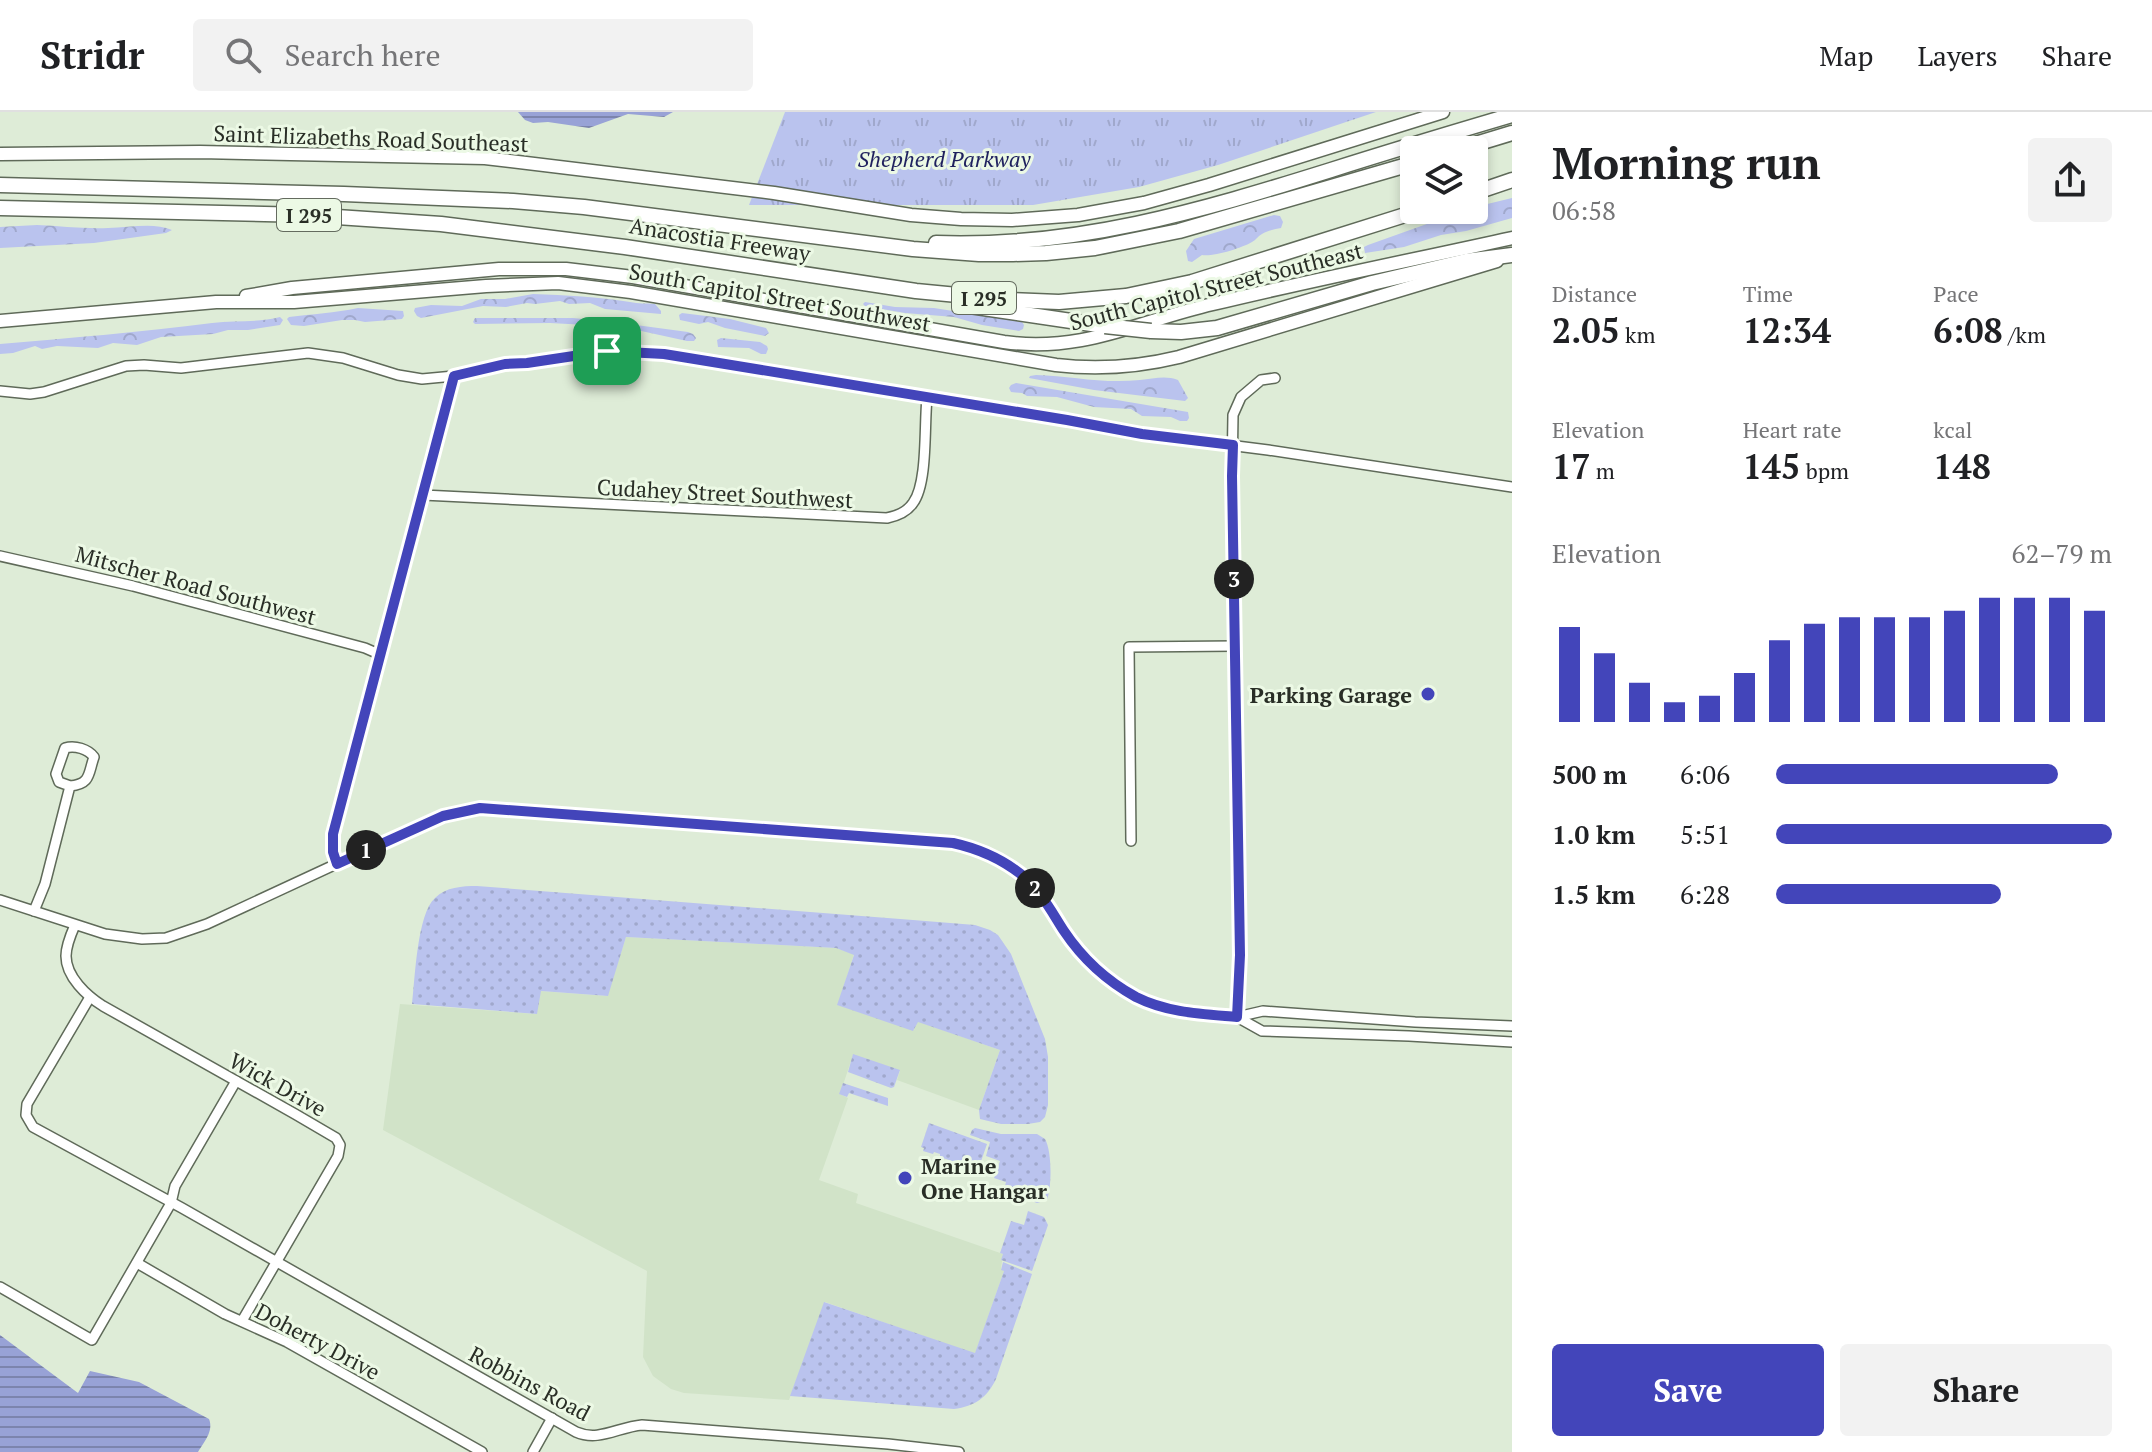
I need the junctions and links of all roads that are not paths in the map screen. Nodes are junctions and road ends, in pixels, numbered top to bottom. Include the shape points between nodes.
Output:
1 (1443, 112) edge
2 (1512, 115) edge
3 (1512, 133) edge
4 (1488, 140) edge
5 (0, 154) edge
6 (1400, 167) edge
7 (1512, 183) edge
8 (0, 185) edge
9 (1488, 189) edge
10 (0, 208) edge
11 (1400, 217) edge
12 (808, 235) junction
13 (1512, 238) edge
14 (576, 242) junction
15 (1512, 255) edge
16 (216, 302) junction
17 (0, 321) edge
18 (454, 376) junction
19 (1275, 378) dead end
20 (0, 391) edge
21 (927, 398) junction
22 (1233, 445) junction
23 (1512, 487) edge
24 (423, 495) junction
25 (0, 556) edge
26 (1235, 646) junction
27 (381, 655) junction
28 (70, 786) junction
29 (1131, 841) dead end
30 (337, 864) junction
31 (0, 900) edge
32 (34, 911) junction
33 (75, 925) junction
34 (90, 997) junction
35 (1237, 1017) junction
36 (1512, 1026) edge
37 (1512, 1042) edge
38 (236, 1081) junction
39 (171, 1203) junction
40 (277, 1262) junction
41 (137, 1263) junction
42 (0, 1287) edge
43 (242, 1321) junction
44 (552, 1418) junction
45 (482, 1452) edge
46 (533, 1452) edge
47 (959, 1452) edge

1 - 5 main road, Saint Elizabeths Road Southeast via 1169,197 1062,217 1012,220 911,215 739,188 477,158
2 - 12 highway via 1197,210 1091,234 963,243
3 - 4 highway
6 - 12 highway, Anacostia Freeway / I 295 via 1179,231 1062,252 963,254
7 - 9 highway
8 - 12 highway, Anacostia Freeway / I 295 via 480,199
10 - 14 highway, Anacostia Freeway / I 295 via 341,216
11 - 14 highway, Anacostia Freeway / I 295 via 1192,282 1126,296 1059,302 916,291
13 - 16 main road, South Capitol Street Southeast via 1208,305 1085,341 1049,345 1004,342 566,269 499,269 292,288
14 - 15 highway, bridge via 625,254 1151,331 1217,328 1372,283
15 - 16 main road, South Capitol Street Southwest via 1179,357 1109,368 1056,365 576,285
16 - 17 main road
18 - 20 street via 422,379 308,353 181,368 126,366 44,392
18 - 21 street via 592,352 651,353
18 - 24 street
19 - 22 street via 1261,380 1241,397 1233,415
21 - 22 street
21 - 24 street, Cudahey Street Southwest via 920,488 909,508 887,518
22 - 23 street
22 - 26 street
24 - 27 street
25 - 27 street, Mitscher Road Southwest via 133,586
26 - 29 street via 1129,647
26 - 35 street
27 - 30 street via 333,834
28 - 28 street via 86,781 94,757 72,746 65,748 56,774 59,782
28 - 32 street
30 - 33 street via 173,936 121,937
30 - 35 street via 443,816 480,808 953,843 1005,863 1027,879 1081,953 1121,988 1175,1011
31 - 32 street
32 - 33 street
33 - 34 street, Wick Drive via 67,964
34 - 38 street, Wick Drive
34 - 39 street, Robbins Road via 27,1104 27,1119 36,1129
35 - 36 street via 1263,1011
35 - 37 street via 1262,1031
38 - 39 street via 175,1186
38 - 40 street, Wick Drive via 329,1133 340,1145
39 - 40 street, Robbins Road
39 - 41 street
40 - 43 street, Wick Drive
40 - 44 street, Robbins Road
41 - 42 street via 92,1340
41 - 43 street, Doherty Drive
43 - 45 street, Doherty Drive
44 - 46 street
44 - 47 street, Robbins Road via 595,1436 642,1425

